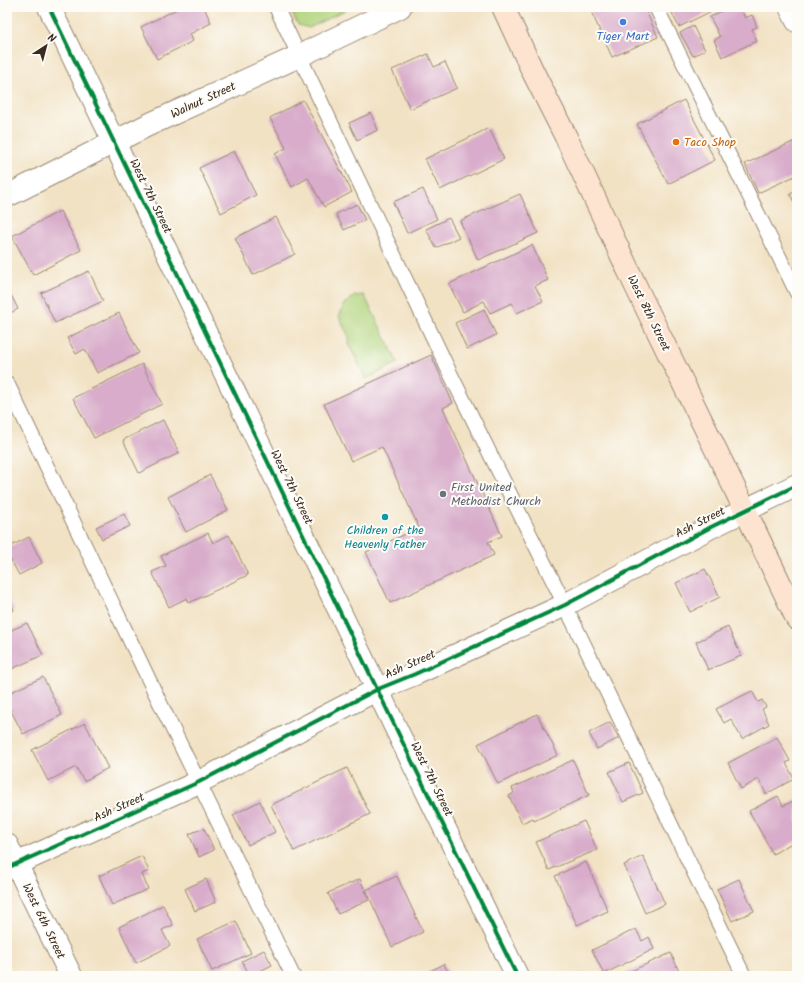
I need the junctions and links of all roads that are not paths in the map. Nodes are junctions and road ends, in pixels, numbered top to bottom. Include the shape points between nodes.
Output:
1 (49, 7) edge
2 (276, 7) edge
3 (400, 7) edge
4 (503, 7) edge
5 (656, 7) edge
6 (790, 7) edge
7 (797, 22) edge
8 (299, 56) junction
9 (114, 142) junction
10 (7, 196) edge
11 (797, 293) edge
12 (7, 383) edge
13 (797, 485) edge
14 (745, 510) junction
15 (564, 605) junction
16 (797, 619) edge
17 (378, 689) junction
18 (199, 782) junction
19 (10, 859) edge
20 (71, 976) edge
21 (293, 976) edge
22 (517, 976) edge
23 (744, 976) edge

1 - 9 street, West 7th Street
2 - 8 lane
3 - 8 street, Walnut Street
4 - 14 main road, West 8th Street
5 - 11 lane
6 - 7 street
8 - 9 street, Walnut Street
8 - 15 lane via 449,372
9 - 10 street, Walnut Street
9 - 17 street, West 7th Street
12 - 18 lane
13 - 14 street, Ash Street
14 - 15 street, Ash Street
14 - 16 main road, West 8th Street
15 - 17 street, Ash Street
15 - 23 lane
17 - 18 street, Ash Street
17 - 22 street, West 7th Street
18 - 19 street, Ash Street
18 - 21 lane
19 - 20 street, West 6th Street

